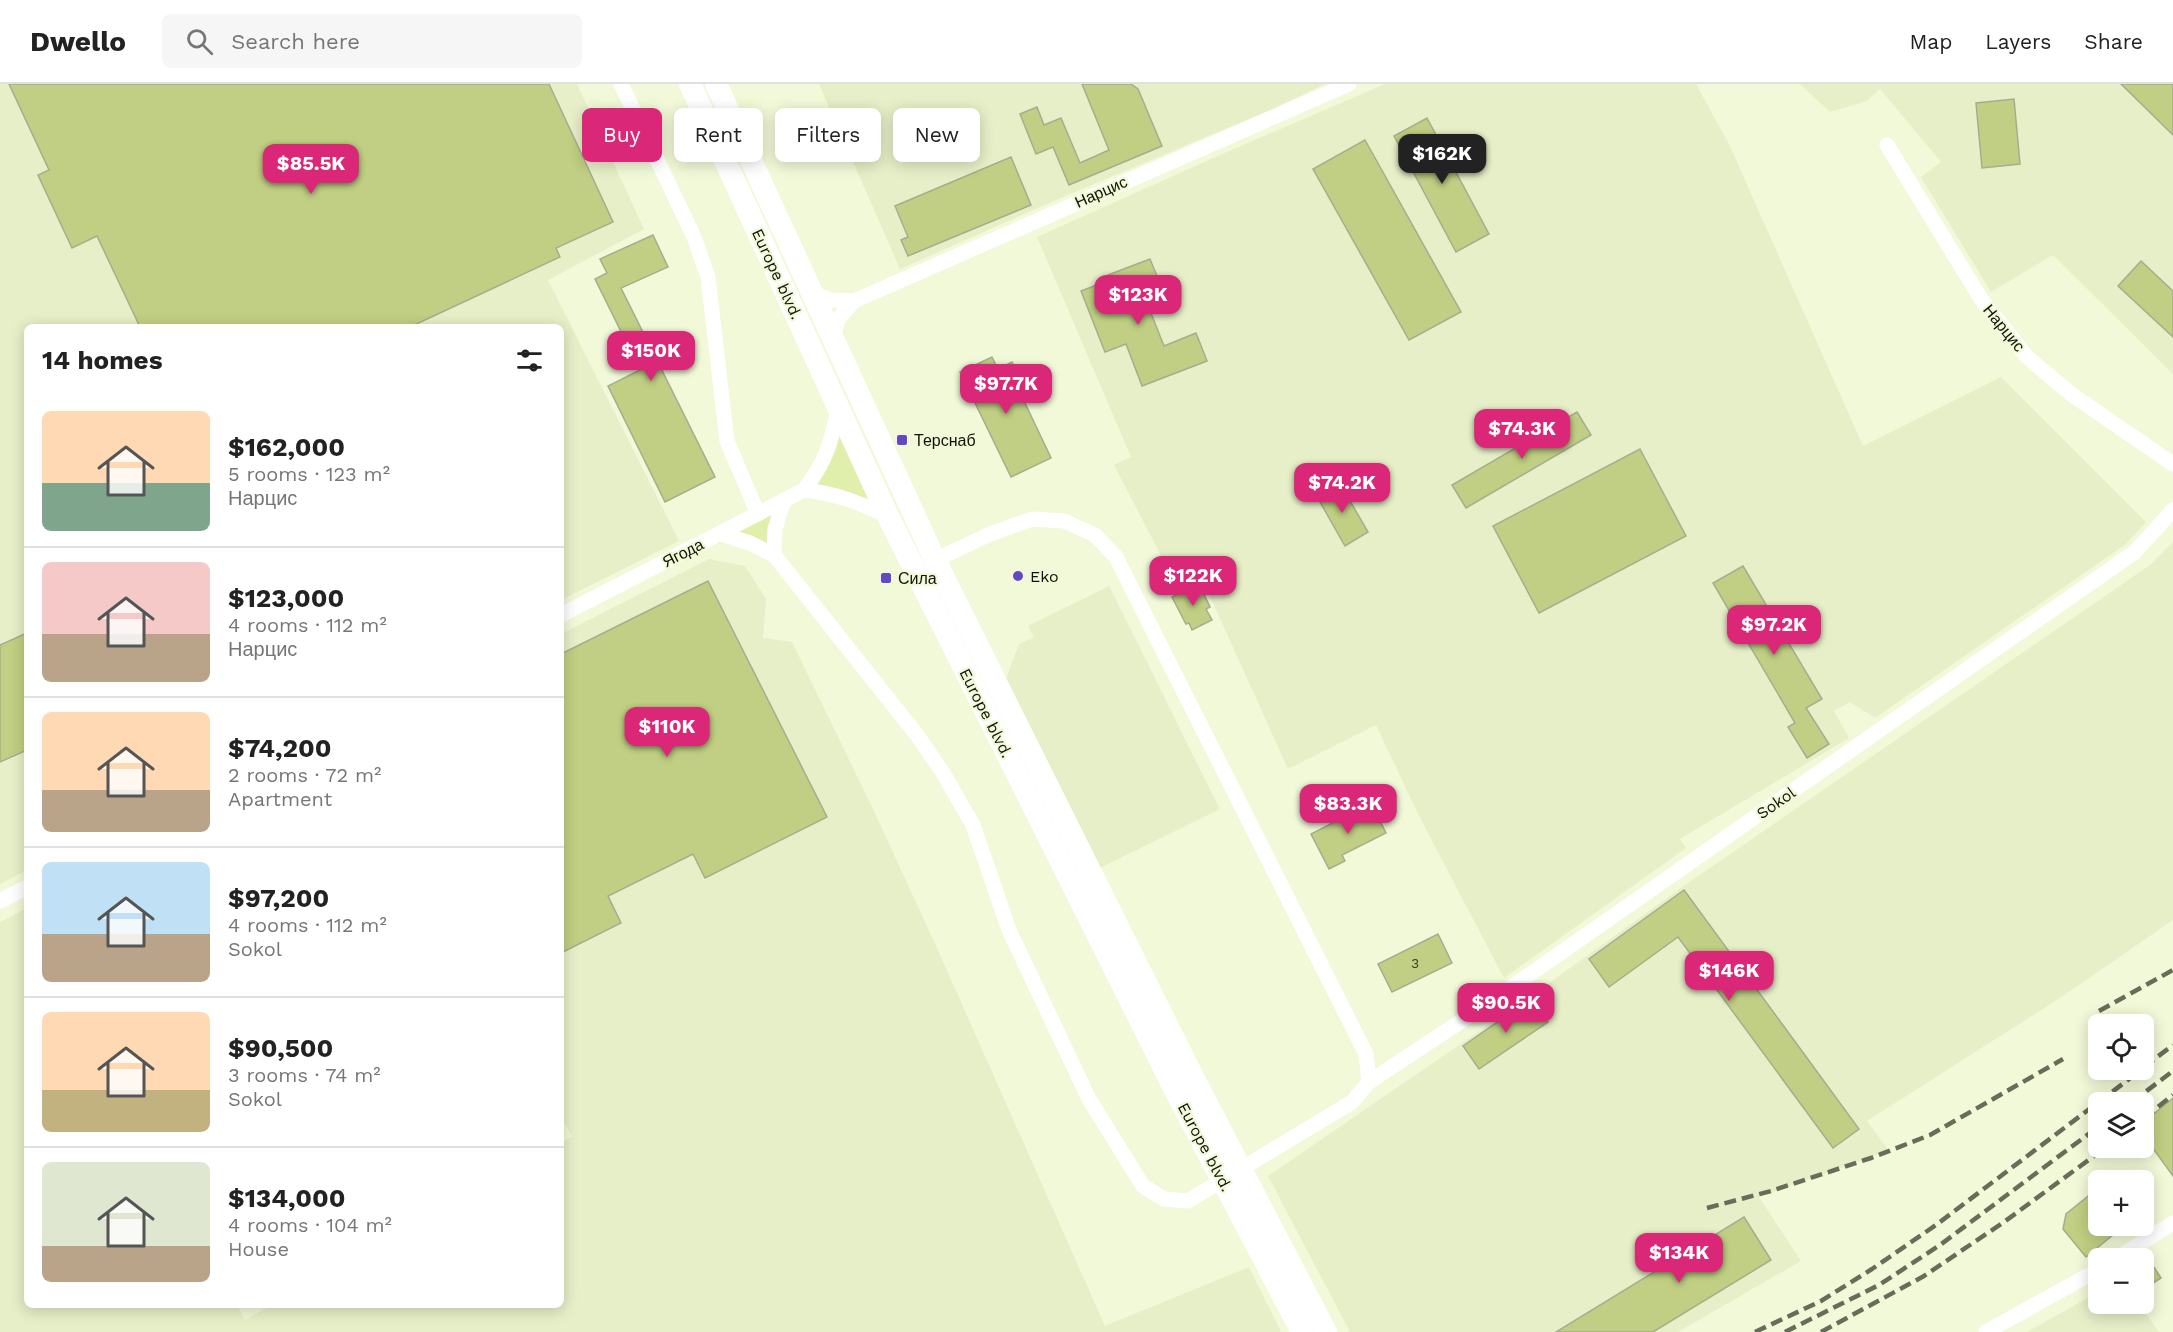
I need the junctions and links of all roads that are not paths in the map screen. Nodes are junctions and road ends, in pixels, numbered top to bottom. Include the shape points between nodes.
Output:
1 (621, 84) edge
2 (690, 84) edge
3 (716, 84) edge
4 (1349, 84) edge
5 (1887, 145) dead end
6 (813, 293) junction
7 (854, 301) junction
8 (833, 336) junction
9 (838, 409) junction
10 (2173, 464) edge
11 (804, 490) junction
12 (784, 500) junction
13 (2173, 510) edge
14 (758, 514) junction
15 (888, 516) junction
16 (721, 534) junction
17 (774, 555) junction
18 (934, 560) junction
19 (564, 613) edge
20 (24, 889) edge
21 (0, 901) edge
22 (1370, 1082) junction
23 (1184, 1084) junction
24 (2173, 1223) edge
25 (2133, 1248) edge
26 (2088, 1276) edge
27 (1302, 1332) edge
28 (1326, 1332) edge
29 (1986, 1332) edge

1 - 14 street via 694,237 708,277 727,441
2 - 9 main road, Europe blvd.
3 - 6 main road, Europe blvd.
4 - 7 street, Нарцис
5 - 10 street, Нарцис via 1981,299 2026,356 2071,394
6 - 7 street via 830,300
6 - 8 main road, Europe blvd.
7 - 8 street via 839,318
8 - 18 main road, Europe blvd.
9 - 11 street via 831,443 819,470
9 - 15 main road, Europe blvd.
11 - 12 street, Ягода
11 - 15 street via 851,499
12 - 14 street, Ягода
12 - 17 street via 775,529
13 - 22 street, Sokol via 2135,552 1500,996
14 - 16 street, Ягода
15 - 23 main road, Europe blvd.
16 - 17 street
16 - 19 street, Ягода
17 - 22 street, Sokol via 943,773 973,825 1009,930 1089,1099 1143,1186 1164,1199 1188,1201 1352,1102
18 - 22 street via 1032,519 1064,521 1095,535 1116,557 1366,1054
18 - 23 main road, Europe blvd.
20 - 21 street
23 - 27 main road, Europe blvd.
23 - 28 main road, Europe blvd.
24 - 25 street
26 - 29 street

